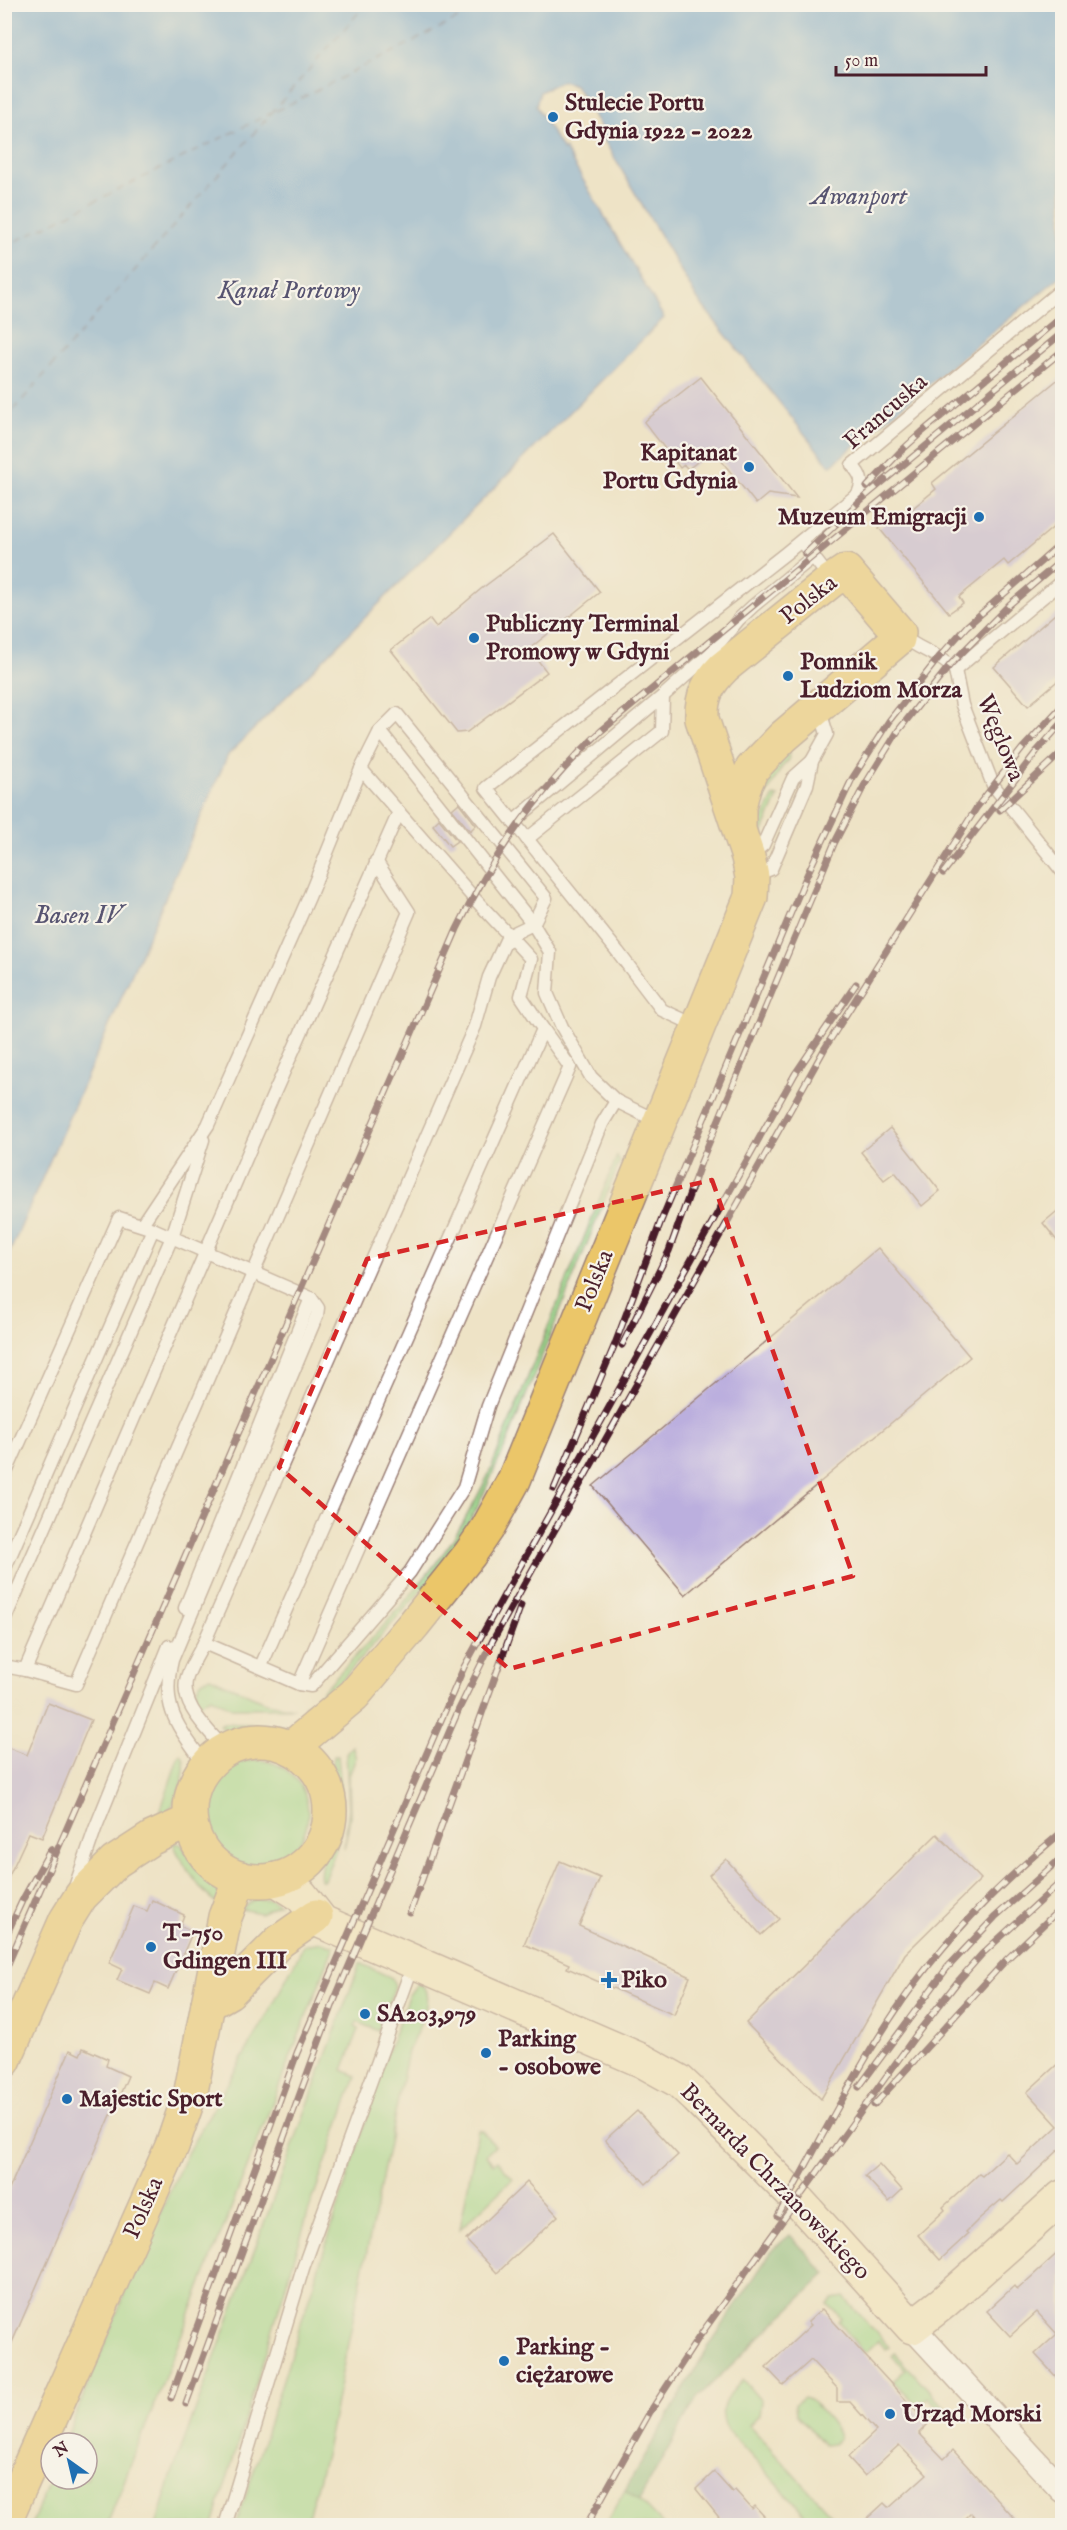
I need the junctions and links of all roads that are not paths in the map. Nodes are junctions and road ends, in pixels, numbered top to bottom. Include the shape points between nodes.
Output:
1 (1062, 290) edge
2 (801, 541) junction
3 (822, 568) junction
4 (1062, 581) edge
5 (899, 633) junction
6 (753, 644) junction
7 (710, 654) junction
8 (955, 670) junction
9 (663, 696) junction
10 (818, 707) junction
11 (380, 731) junction
12 (812, 761) junction
13 (361, 770) junction
14 (399, 812) junction
15 (513, 822) junction
16 (527, 839) junction
17 (747, 854) junction
18 (376, 861) junction
19 (1062, 871) edge
20 (533, 924) junction
21 (508, 936) junction
22 (698, 1026) junction
23 (543, 1029) junction
24 (616, 1101) junction
25 (658, 1122) junction
26 (208, 1125) junction
27 (147, 1226) junction
28 (172, 1237) junction
29 (206, 1252) junction
30 (253, 1272) junction
31 (311, 1298) junction
32 (4, 1477) edge
33 (4, 1570) edge
34 (4, 1621) edge
35 (204, 1643) junction
36 (4, 1666) edge
37 (261, 1666) junction
38 (25, 1670) junction
39 (299, 1684) junction
40 (216, 1758) junction
41 (303, 1758) junction
42 (190, 1821) junction
43 (240, 1878) junction
44 (299, 1889) junction
45 (58, 1938) junction
46 (414, 1961) junction
47 (208, 2004) junction
48 (4, 2061) edge
49 (1062, 2197) edge
50 (912, 2327) junction
51 (1062, 2490) edge
52 (4, 2523) edge
53 (225, 2526) edge

1 - 2 lane, Francuska via 852,465 862,481 858,494
2 - 3 lane
2 - 15 lane via 486,788
3 - 5 highway, Polska via 851,575
3 - 6 highway, Polska
3 - 7 lane via 739,619
4 - 8 lane
5 - 8 lane via 910,644 940,656
5 - 10 highway, Polska via 898,639
6 - 7 lane
6 - 17 highway, Polska via 712,680 701,704 702,719
7 - 9 lane
8 - 19 lane, Węglowa via 962,705 993,786
9 - 15 lane
9 - 16 lane via 662,731
10 - 12 lane via 827,734
10 - 17 highway, Polska via 752,769 742,797
11 - 13 lane
11 - 20 lane
11 - 20 lane via 397,714 539,889 546,898
12 - 17 lane via 793,778 763,845
12 - 17 lane via 807,785 771,869
13 - 14 lane
13 - 26 lane
14 - 18 lane
14 - 21 lane
15 - 16 lane
16 - 22 lane via 662,1010
17 - 22 highway, Polska via 751,897
18 - 29 lane
18 - 30 lane via 409,912
20 - 21 lane
20 - 24 lane via 550,952 547,993 562,1027 591,1077
21 - 23 lane via 531,959 521,996
21 - 35 lane via 489,977 475,1026
22 - 25 highway, Polska
23 - 37 lane
23 - 39 lane via 570,1067
24 - 25 lane
24 - 39 lane via 602,1124 488,1406 464,1487 410,1572 311,1686
25 - 41 highway, Polska via 501,1505 470,1554
26 - 27 lane
26 - 28 lane
27 - 28 lane
27 - 32 lane via 119,1218
27 - 33 lane
28 - 29 lane
28 - 34 lane
29 - 30 lane
29 - 38 lane
30 - 31 lane
30 - 38 lane via 76,1684
31 - 40 lane via 318,1308 317,1315 170,1668 167,1688 172,1714
31 - 45 lane via 95,1829
35 - 37 lane
35 - 40 lane via 187,1676 186,1694
36 - 38 lane
37 - 39 lane
40 - 41 highway via 246,1743 269,1742
40 - 42 highway via 196,1783
41 - 44 highway via 325,1787 330,1809 327,1830
42 - 43 highway via 205,1855 219,1868
42 - 45 highway via 152,1838 115,1862 81,1896
43 - 44 highway
43 - 47 highway, Polska via 225,1917
44 - 46 street, Bernarda Chrzanowskiego via 322,1922
44 - 47 highway via 280,1941 229,1992
45 - 48 highway
46 - 50 street, Bernarda Chrzanowskiego via 643,2061 679,2081 791,2193
46 - 53 lane via 306,2259
47 - 52 highway, Polska via 191,2091 172,2146
49 - 50 street
50 - 51 street, Bernarda Chrzanowskiego

